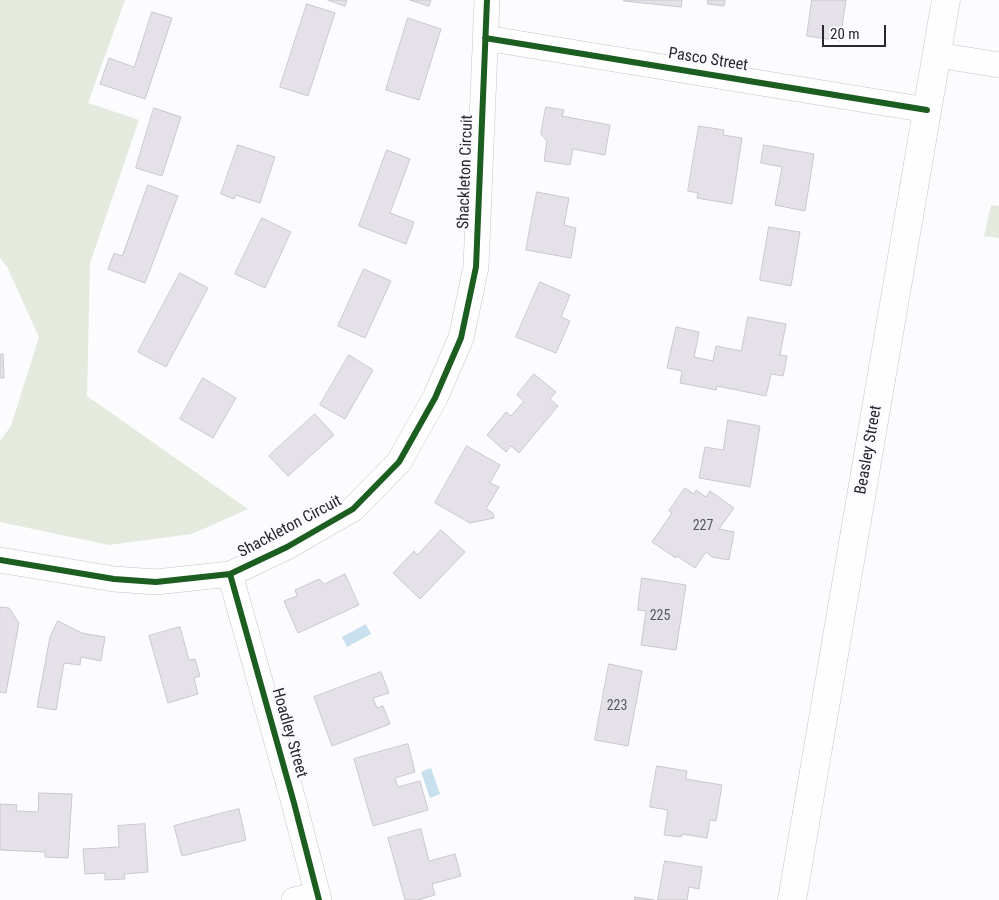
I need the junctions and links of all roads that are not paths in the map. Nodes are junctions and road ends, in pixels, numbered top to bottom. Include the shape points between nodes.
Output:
1 (487, 0) edge
2 (946, 0) edge
3 (485, 38) junction
4 (937, 55) junction
5 (999, 65) edge
6 (927, 110) junction
7 (0, 560) edge
8 (230, 574) junction
9 (310, 898) edge
10 (792, 900) edge

1 - 3 street, Shackleton Circuit
2 - 4 main road, Beasley Street
3 - 6 street, Pasco Street
3 - 8 street, Shackleton Circuit via 476,267 461,338 435,398 399,462 353,509 287,547
4 - 5 street
4 - 6 main road, Beasley Street
6 - 10 main road, Beasley Street
7 - 8 street, Shackleton Circuit via 148,582
8 - 9 street, Hoadley Street via 294,803

